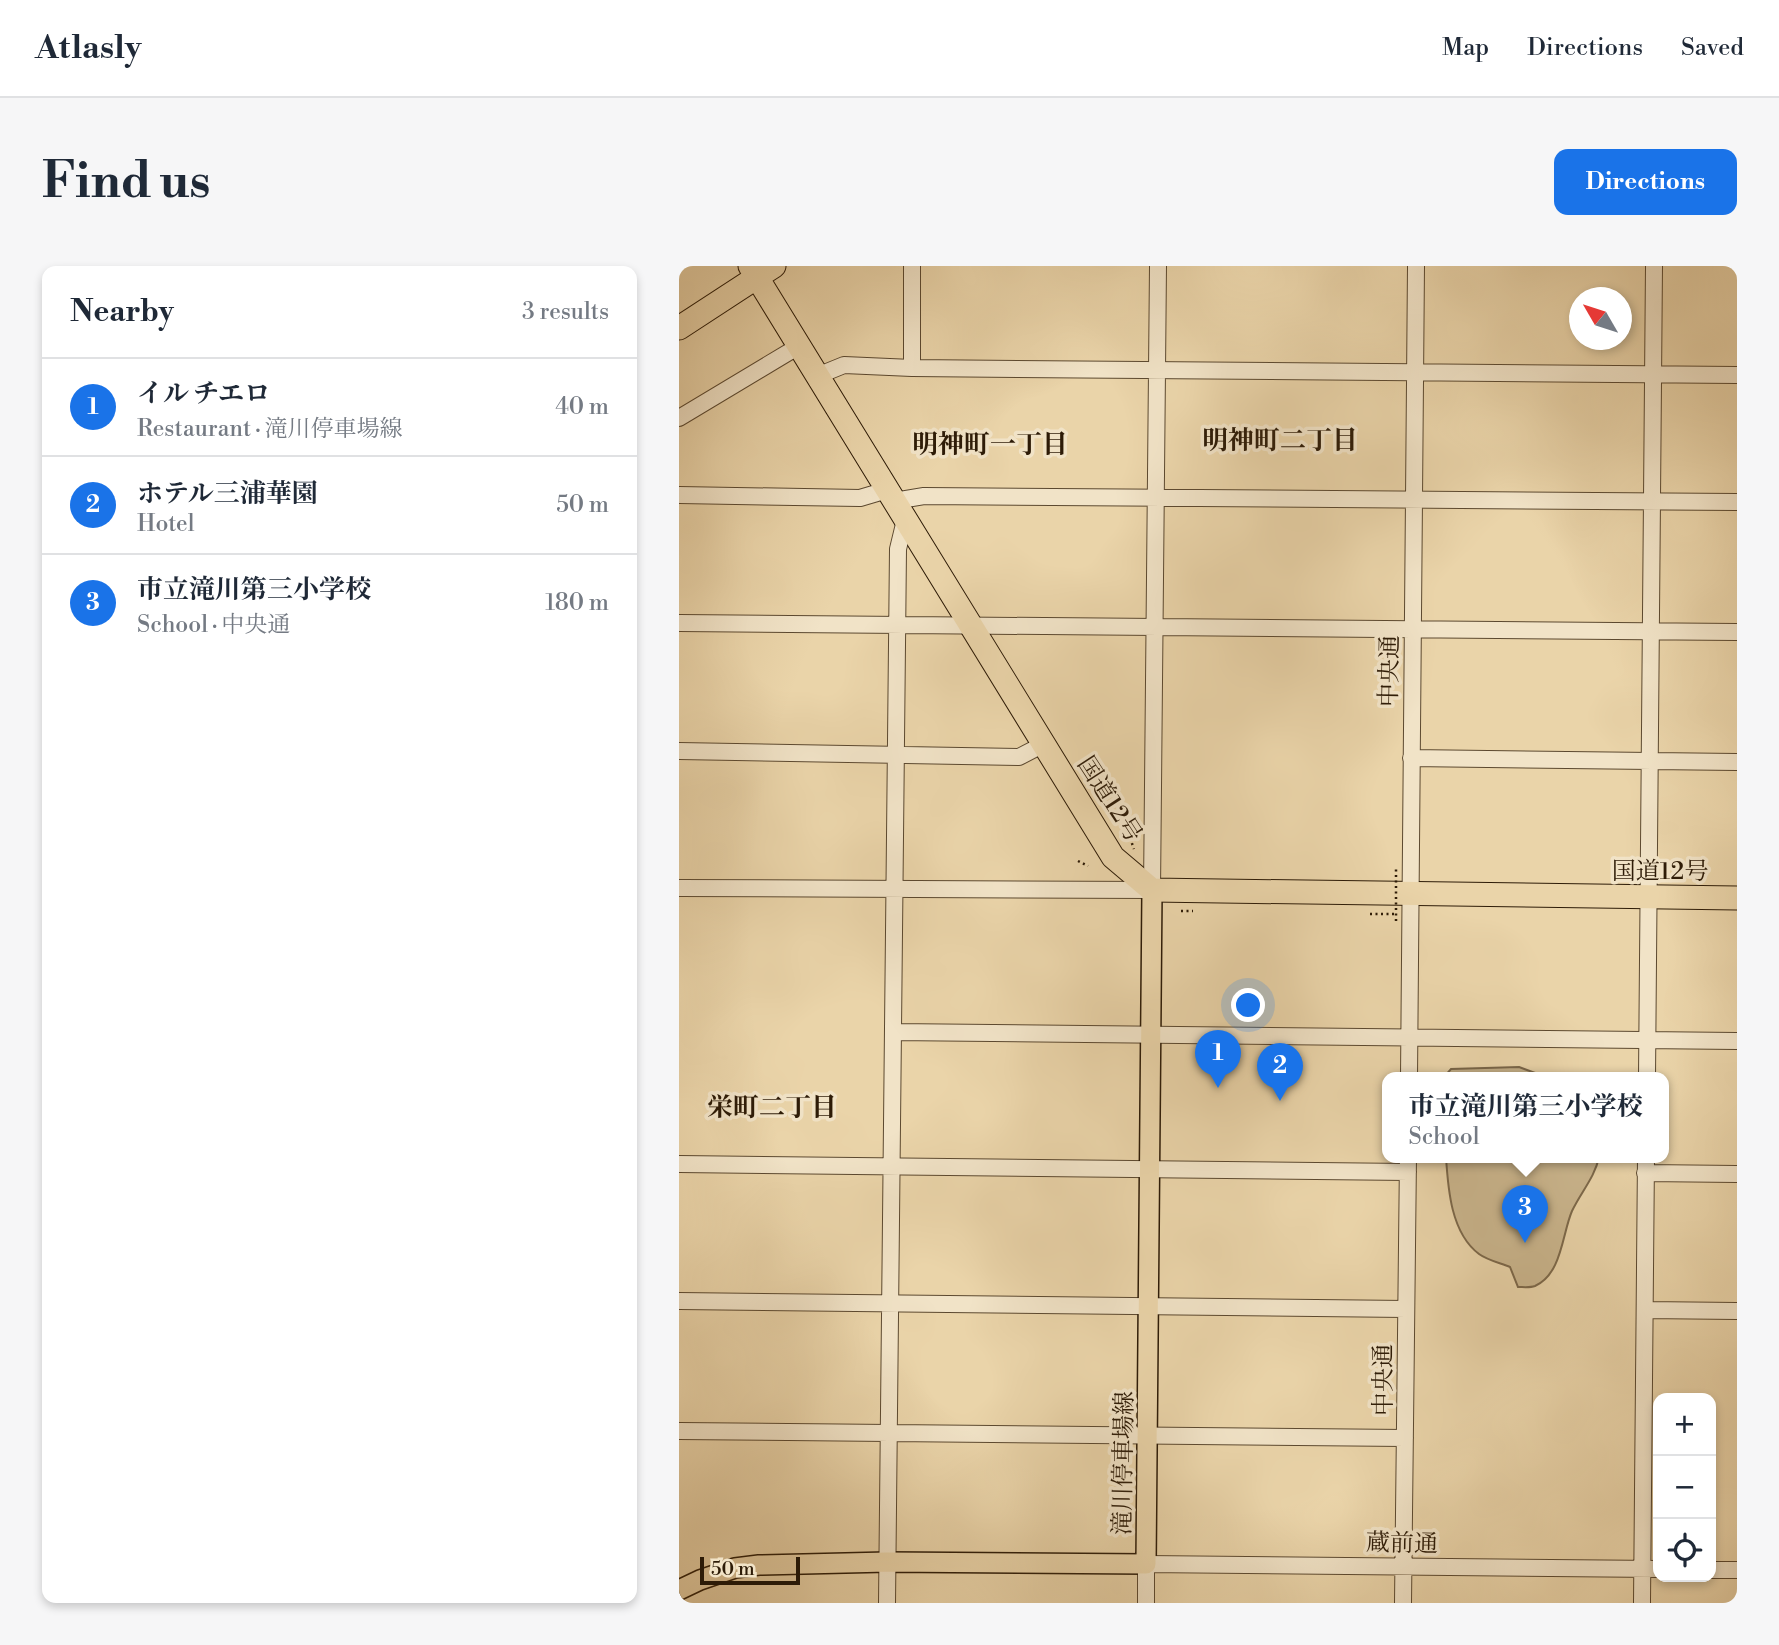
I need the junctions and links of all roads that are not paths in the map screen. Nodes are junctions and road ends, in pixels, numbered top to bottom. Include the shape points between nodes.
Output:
1 (912, 266) edge
2 (1158, 266) edge
3 (1416, 266) edge
4 (1654, 266) edge
5 (760, 270) edge
6 (679, 328) edge
7 (799, 346) junction
8 (912, 368) junction
9 (1157, 369) junction
10 (1415, 371) junction
11 (1653, 374) junction
12 (1737, 375) edge
13 (817, 376) junction
14 (679, 418) edge
15 (679, 495) edge
16 (1156, 498) junction
17 (1414, 500) junction
18 (1652, 501) junction
19 (1737, 502) edge
20 (895, 503) junction
21 (679, 623) edge
22 (969, 624) junction
23 (897, 625) junction
24 (1155, 628) junction
25 (1412, 629) junction
26 (1650, 632) junction
27 (1737, 632) edge
28 (1044, 744) junction
29 (679, 751) edge
30 (896, 754) junction
31 (1411, 758) junction
32 (1650, 761) junction
33 (1737, 762) edge
34 (679, 888) edge
35 (894, 890) junction
36 (1152, 890) junction
37 (1410, 895) junction
38 (1649, 897) junction
39 (1737, 898) edge
40 (893, 1032) junction
41 (1151, 1035) junction
42 (1409, 1037) junction
43 (1647, 1040) junction
44 (1737, 1041) edge
45 (1409, 1072) edge
46 (1647, 1072) edge
47 (679, 1164) edge
48 (1408, 1165) edge
49 (1646, 1165) edge
50 (892, 1166) junction
51 (1149, 1170) junction
52 (1737, 1174) edge
53 (679, 1301) edge
54 (890, 1303) junction
55 (1149, 1306) junction
56 (1406, 1309) junction
57 (1645, 1310) junction
58 (1737, 1311) edge
59 (679, 1431) edge
60 (888, 1434) junction
61 (1147, 1435) junction
62 (1405, 1438) junction
63 (887, 1562) junction
64 (1146, 1564) junction
65 (1402, 1566) junction
66 (1650, 1569) edge
67 (1716, 1570) edge
68 (1737, 1570) edge
69 (679, 1590) edge
70 (887, 1603) edge
71 (1146, 1603) edge
72 (1403, 1603) edge
73 (1641, 1603) edge

1 - 8 street
2 - 9 street
3 - 10 street, 中央通
4 - 11 street
5 - 6 highway
5 - 7 highway, 国道12号
7 - 13 highway, 国道12号
7 - 14 street
8 - 9 street
8 - 13 street via 844,365
9 - 10 street
9 - 16 street
10 - 11 street
10 - 17 street, 中央通
11 - 12 street
11 - 18 street
13 - 20 highway, 国道12号
15 - 20 street via 860,498
16 - 17 street
16 - 20 street via 924,496
16 - 24 street
17 - 18 street
17 - 25 street, 中央通
18 - 19 street
18 - 26 street
20 - 22 highway, 国道12号
20 - 23 street
21 - 23 street
22 - 23 street
22 - 24 street
22 - 28 highway, 国道12号
23 - 30 street
24 - 25 street
24 - 36 street
25 - 26 street
25 - 31 street, 中央通
26 - 27 street
26 - 32 street
28 - 30 street via 1019,757
28 - 36 highway, 国道12号 via 1113,857
29 - 30 street
30 - 35 street
31 - 32 street
31 - 37 street, 中央通
32 - 33 street
32 - 38 street
34 - 35 street
35 - 36 street
35 - 40 street
36 - 37 highway, 国道12号
36 - 41 main road, 滝川停車場線
37 - 38 highway, 国道12号
37 - 42 street, 中央通
38 - 39 highway, 国道12号
38 - 43 street
40 - 41 street
40 - 50 street
41 - 42 street
41 - 51 main road, 滝川停車場線
42 - 43 street
42 - 45 street, 中央通
43 - 44 street
43 - 46 street
47 - 50 street
48 - 51 street
48 - 56 street, 中央通
49 - 52 street
49 - 57 street
50 - 51 street
50 - 54 street
51 - 55 main road, 滝川停車場線
53 - 54 street
54 - 55 street
54 - 60 street
55 - 56 street
55 - 61 main road, 滝川停車場線
56 - 62 street, 中央通
57 - 58 street
57 - 66 street
59 - 60 street
60 - 61 street
60 - 63 street
61 - 62 street
61 - 64 main road, 滝川停車場線
62 - 65 street, 中央通
63 - 64 main road, 滝川停車場線
63 - 69 main road, 滝川停車場線 via 735,1568
63 - 70 street
64 - 65 street, 蔵前通
64 - 71 street
65 - 66 street, 蔵前通
65 - 72 street, 中央通
66 - 73 street
67 - 68 street

